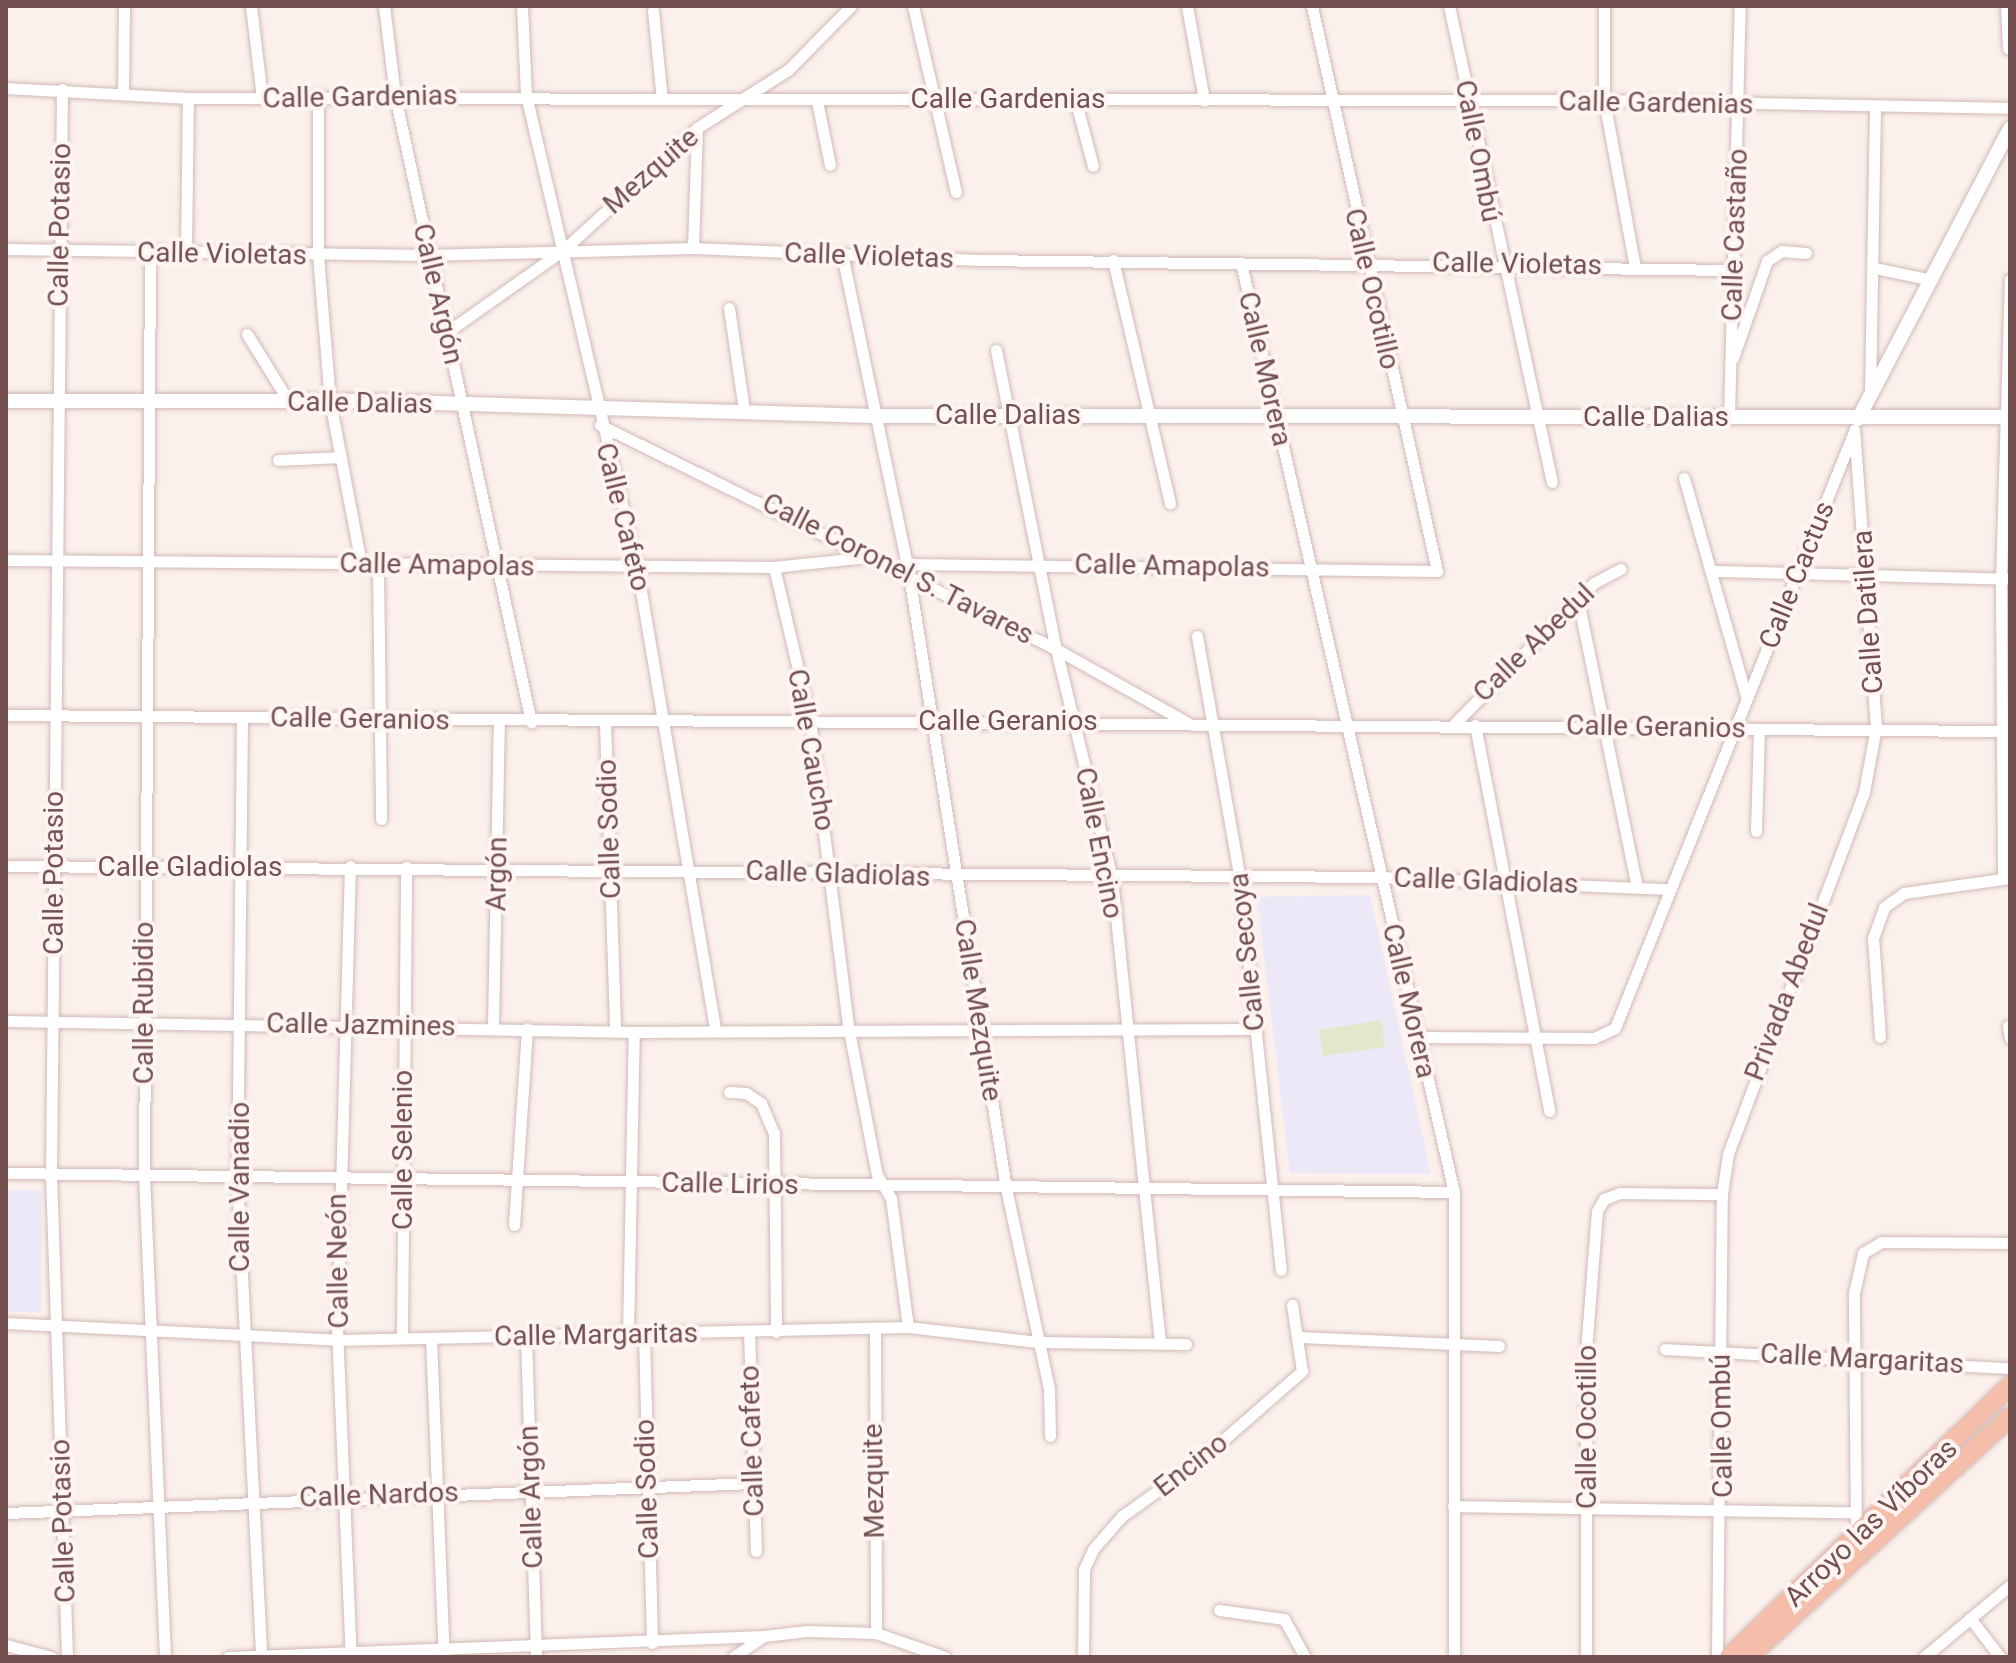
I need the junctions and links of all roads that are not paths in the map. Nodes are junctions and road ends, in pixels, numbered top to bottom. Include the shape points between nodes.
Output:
1 (124, 6) edge
2 (251, 6) edge
3 (384, 6) edge
4 (522, 6) edge
5 (851, 6) edge
6 (913, 6) edge
7 (1187, 6) edge
8 (1312, 6) edge
9 (1449, 6) edge
10 (1604, 6) edge
11 (1740, 6) edge
12 (2008, 6) edge
13 (653, 11) dead end
14 (2010, 48) edge
15 (6, 88) edge
16 (62, 89) junction
17 (123, 92) junction
18 (318, 95) junction
19 (526, 95) junction
20 (395, 96) junction
21 (752, 97) junction
22 (188, 98) junction
23 (262, 98) junction
24 (932, 98) junction
25 (662, 99) junction
26 (1075, 99) junction
27 (1204, 100) junction
28 (1604, 100) junction
29 (817, 101) junction
30 (1332, 101) junction
31 (1468, 102) junction
32 (1739, 104) junction
33 (1875, 107) junction
34 (2010, 108) edge
35 (697, 128) junction
36 (2010, 128) edge
37 (830, 165) dead end
38 (1093, 166) dead end
39 (956, 192) dead end
40 (693, 248) junction
41 (6, 249) edge
42 (61, 251) junction
43 (562, 251) junction
44 (186, 252) junction
45 (150, 253) junction
46 (1806, 253) dead end
47 (842, 254) junction
48 (318, 255) junction
49 (429, 255) junction
50 (1113, 260) junction
51 (1364, 261) junction
52 (1241, 263) junction
53 (1501, 265) junction
54 (1635, 267) junction
55 (1875, 268) junction
56 (1733, 270) junction
57 (2010, 279) edge
58 (1932, 280) junction
59 (729, 308) dead end
60 (447, 332) junction
61 (247, 334) dead end
62 (996, 350) dead end
63 (1732, 361) junction
64 (1870, 398) junction
65 (57, 400) junction
66 (147, 400) junction
67 (6, 401) edge
68 (330, 401) junction
69 (289, 402) junction
70 (463, 405) junction
71 (596, 408) junction
72 (744, 410) junction
73 (1275, 411) junction
74 (1147, 414) junction
75 (1400, 414) junction
76 (1009, 415) junction
77 (873, 416) junction
78 (1729, 416) junction
79 (2007, 416) edge
80 (1536, 417) junction
81 (1856, 424) junction
82 (600, 425) junction
83 (341, 457) junction
84 (278, 460) dead end
85 (1684, 478) dead end
86 (1552, 482) dead end
87 (1170, 503) dead end
88 (868, 557) junction
89 (151, 558) junction
90 (6, 560) edge
91 (57, 561) junction
92 (361, 563) junction
93 (1037, 564) junction
94 (378, 565) junction
95 (637, 567) junction
96 (774, 567) junction
97 (500, 568) junction
98 (908, 569) junction
99 (1620, 569) dead end
100 (1310, 570) junction
101 (1437, 571) joint
102 (1714, 571) junction
103 (1799, 573) junction
104 (1865, 573) junction
105 (2005, 579) edge
106 (1578, 600) junction
107 (1197, 636) dead end
108 (1056, 649) junction
109 (1747, 697) junction
110 (6, 715) edge
111 (53, 715) junction
112 (146, 718) junction
113 (242, 718) junction
114 (382, 718) junction
115 (810, 720) junction
116 (932, 720) junction
117 (499, 721) junction
118 (667, 721) junction
119 (1074, 721) junction
120 (531, 722) junction
121 (605, 723) junction
122 (1455, 723) junction
123 (1190, 724) junction
124 (1214, 725) junction
125 (1475, 725) junction
126 (1345, 727) junction
127 (1608, 727) junction
128 (1876, 727) junction
129 (1759, 729) junction
130 (1734, 730) junction
131 (2004, 731) edge
132 (1864, 792) joint
133 (381, 819) dead end
134 (1756, 831) dead end
135 (6, 866) edge
136 (350, 866) junction
137 (54, 867) junction
138 (406, 867) junction
139 (239, 868) junction
140 (497, 868) junction
141 (144, 869) junction
142 (611, 870) junction
143 (693, 870) junction
144 (828, 873) junction
145 (1379, 877) junction
146 (957, 878) junction
147 (1112, 878) junction
148 (2006, 878) edge
149 (1503, 880) junction
150 (1240, 881) junction
151 (1637, 887) junction
152 (1669, 889) junction
153 (6, 1021) edge
154 (54, 1023) junction
155 (144, 1023) junction
156 (241, 1023) junction
157 (341, 1026) junction
158 (403, 1027) junction
159 (493, 1027) junction
160 (527, 1028) junction
161 (981, 1029) junction
162 (1255, 1029) junction
163 (715, 1030) junction
164 (1124, 1030) junction
165 (615, 1031) junction
166 (849, 1031) junction
167 (634, 1032) junction
168 (1538, 1036) junction
169 (1417, 1037) junction
170 (1880, 1037) dead end
171 (729, 1092) dead end
172 (1549, 1111) dead end
173 (6, 1173) edge
174 (51, 1174) junction
175 (144, 1175) junction
176 (237, 1177) junction
177 (337, 1179) junction
178 (403, 1180) junction
179 (519, 1181) junction
180 (630, 1182) junction
181 (774, 1184) junction
182 (885, 1186) junction
183 (1006, 1188) junction
184 (1140, 1190) junction
185 (1272, 1192) junction
186 (1454, 1192) junction
187 (1722, 1194) junction
188 (514, 1225) dead end
189 (2010, 1243) edge
190 (1281, 1270) dead end
191 (1292, 1305) dead end
192 (6, 1323) edge
193 (55, 1325) junction
194 (908, 1327) junction
195 (147, 1329) junction
196 (875, 1330) junction
197 (749, 1331) junction
198 (776, 1332) junction
199 (628, 1334) junction
200 (644, 1335) junction
201 (242, 1336) junction
202 (526, 1337) junction
203 (1300, 1337) junction
204 (402, 1338) junction
205 (431, 1338) junction
206 (338, 1340) junction
207 (1037, 1342) junction
208 (1160, 1343) junction
209 (1186, 1344) dead end
210 (1457, 1344) junction
211 (1499, 1346) dead end
212 (1665, 1349) dead end
213 (1721, 1352) junction
214 (1856, 1359) junction
215 (2010, 1368) edge
216 (2010, 1386) edge
217 (2010, 1417) edge
218 (1050, 1436) dead end
219 (752, 1483) junction
220 (646, 1487) junction
221 (531, 1490) junction
222 (435, 1492) junction
223 (345, 1497) junction
224 (253, 1500) junction
225 (160, 1505) junction
226 (1453, 1506) junction
227 (1587, 1509) junction
228 (64, 1511) junction
229 (1723, 1511) junction
230 (1854, 1512) junction
231 (6, 1513) edge
232 (1857, 1540) junction
233 (756, 1551) dead end
234 (1859, 1560) junction
235 (2010, 1585) edge
236 (1219, 1610) dead end
237 (1970, 1618) junction
238 (876, 1633) junction
239 (764, 1636) junction
240 (652, 1643) junction
241 (6, 1645) edge
242 (444, 1652) edge
243 (536, 1652) edge
244 (351, 1655) edge
245 (261, 1656) edge
246 (51, 1657) edge
247 (67, 1657) edge
248 (165, 1657) edge
249 (228, 1657) edge
250 (733, 1657) edge
251 (945, 1657) edge
252 (1083, 1657) edge
253 (1305, 1657) edge
254 (1454, 1657) edge
255 (1586, 1657) edge
256 (1717, 1657) edge
257 (1729, 1657) edge
258 (1748, 1657) edge
259 (1924, 1657) edge
260 (2000, 1657) edge

1 - 17 street
2 - 23 street
3 - 20 street, Calle Argón
4 - 19 street, Calle Cafeto
5 - 21 street, Mezquite via 788,70
6 - 24 street
7 - 27 street
8 - 30 street, Calle Ocotillo
9 - 31 street, Calle Ombú
10 - 28 street
11 - 32 street, Calle Castaño
12 - 14 street
13 - 25 street
15 - 16 street, Calle Gardenias
16 - 17 street, Calle Gardenias
16 - 42 street, Calle Potasio
17 - 22 street, Calle Gardenias
18 - 20 street, Calle Gardenias
18 - 23 street, Calle Gardenias
18 - 48 street
19 - 20 street, Calle Gardenias
19 - 25 street, Calle Gardenias
19 - 43 street, Calle Cafeto
20 - 49 street, Calle Argón
21 - 25 street, Calle Gardenias
21 - 29 street, Calle Gardenias
21 - 35 street, Mezquite
22 - 23 street, Calle Gardenias
22 - 44 street
24 - 26 street, Calle Gardenias
24 - 29 street, Calle Gardenias
24 - 39 street
26 - 27 street, Calle Gardenias
26 - 38 street
27 - 30 street, Calle Gardenias
28 - 31 street, Calle Gardenias
28 - 32 street, Calle Gardenias
28 - 54 street
29 - 37 street
30 - 31 street, Calle Gardenias
30 - 51 street, Calle Ocotillo
31 - 53 street, Calle Ombú
32 - 33 street, Calle Gardenias
32 - 56 street, Calle Castaño
33 - 34 street, Calle Gardenias
33 - 55 street
35 - 40 street
35 - 43 street, Mezquite
36 - 58 street, Calle Cactus
40 - 43 street, Calle Violetas
40 - 47 street, Calle Violetas
41 - 42 street, Calle Violetas
42 - 45 street, Calle Violetas
42 - 65 street, Calle Potasio
43 - 49 street, Calle Violetas
43 - 60 street, Mezquite
43 - 71 street, Calle Cafeto
44 - 45 street, Calle Violetas
44 - 48 street, Calle Violetas
45 - 66 street, Calle Rubidio
46 - 63 street via 1782,251 1767,261
47 - 50 street, Calle Violetas
47 - 77 street, Calle Mezquite
48 - 49 street, Calle Violetas
48 - 68 street
49 - 60 street, Calle Argón
50 - 52 street, Calle Violetas
50 - 74 street
51 - 52 street, Calle Violetas
51 - 53 street, Calle Violetas
51 - 75 street, Calle Ocotillo
52 - 73 street, Calle Morera
53 - 54 street, Calle Violetas
53 - 80 street, Calle Ombú
54 - 56 street, Calle Violetas
55 - 58 street
55 - 64 street
56 - 63 street, Calle Castaño
57 - 79 street
58 - 64 street, Calle Cactus
59 - 72 street
60 - 70 street, Calle Argón
61 - 69 street
62 - 76 street, Calle Encino
63 - 78 street, Calle Castaño
64 - 81 street, Calle Cactus
65 - 66 street, Calle Dalias
65 - 67 street, Calle Dalias
65 - 91 street, Calle Potasio
66 - 69 street, Calle Dalias
66 - 89 street, Calle Rubidio
68 - 69 street, Calle Dalias
68 - 70 street, Calle Dalias
68 - 83 street
70 - 71 street, Calle Dalias
70 - 97 street, Calle Argón
71 - 72 street, Calle Dalias
71 - 82 street, Calle Cafeto
72 - 77 street, Calle Dalias
73 - 74 street, Calle Dalias
73 - 75 street, Calle Dalias
73 - 100 street, Calle Morera
74 - 76 street, Calle Dalias
74 - 87 street
75 - 80 street, Calle Dalias
75 - 101 street, Calle Ocotillo
76 - 77 street, Calle Dalias
76 - 93 street, Calle Encino
77 - 98 street, Calle Mezquite
78 - 80 street, Calle Dalias
78 - 81 street, Calle Dalias
79 - 81 street, Calle Dalias
79 - 105 street
80 - 86 street, Calle Ombú
81 - 103 street, Calle Cactus
81 - 104 street, Calle Datilera
82 - 88 street, Calle Coronel S. Tavares
82 - 95 street, Calle Cafeto
83 - 84 street
83 - 92 street
85 - 102 street
88 - 96 street, Calle Amapolas
88 - 98 street, Calle Coronel S. Tavares
89 - 91 street, Calle Amapolas
89 - 92 street, Calle Amapolas
89 - 112 street, Calle Rubidio
90 - 91 street, Calle Amapolas
91 - 111 street, Calle Potasio
92 - 94 street, Calle Amapolas
93 - 98 street, Calle Amapolas
93 - 100 street, Calle Amapolas via 1184,572
93 - 108 street, Calle Encino
94 - 97 street, Calle Amapolas
94 - 114 street
95 - 96 street, Calle Amapolas
95 - 97 street, Calle Amapolas
95 - 118 street, Calle Cafeto
96 - 115 street, Calle Caucho
97 - 120 street, Calle Argón
98 - 108 street, Calle Coronel S. Tavares
98 - 116 street, Calle Mezquite
99 - 106 street, Calle Abedul
100 - 101 street, Calle Amapolas
100 - 126 street, Calle Morera
102 - 103 street
102 - 109 street
103 - 104 street
103 - 109 street, Calle Cactus
104 - 105 street
104 - 128 street, Calle Datilera
105 - 131 street
106 - 122 street, Calle Abedul via 1487,683
106 - 127 street
107 - 124 street, Calle Secoya
108 - 119 street, Calle Encino
108 - 123 street, Calle Coronel S. Tavares
109 - 130 street, Calle Cactus
110 - 111 street, Calle Geranios
111 - 112 street, Calle Geranios
111 - 137 street, Calle Potasio
112 - 113 street, Calle Geranios
112 - 141 street, Calle Rubidio
113 - 114 street, Calle Geranios
113 - 139 street, Calle Vanadio
114 - 117 street, Calle Geranios
114 - 133 street
115 - 116 street, Calle Geranios
115 - 118 street, Calle Geranios
115 - 144 street, Calle Caucho
116 - 119 street, Calle Geranios
116 - 146 street, Calle Mezquite
117 - 120 street, Calle Geranios
117 - 140 street, Argón
118 - 121 street, Calle Geranios
118 - 143 street, Calle Cafeto
119 - 123 street, Calle Geranios
119 - 147 street, Calle Encino
120 - 121 street, Calle Geranios
121 - 142 street, Calle Sodio
122 - 125 street, Calle Geranios
122 - 126 street, Calle Geranios
123 - 124 street, Calle Geranios
124 - 126 street, Calle Geranios
124 - 150 street, Calle Secoya
125 - 127 street, Calle Geranios
125 - 149 street
126 - 145 street, Calle Morera
127 - 130 street, Calle Geranios
127 - 151 street
128 - 129 street, Calle Geranios
128 - 131 street, Calle Geranios
128 - 132 street, Calle Datilera
129 - 130 street, Calle Geranios
129 - 134 street
130 - 152 street, Calle Cactus
131 - 148 street
132 - 187 street, Privada Abedul via 1746,1098
135 - 137 street, Calle Gladiolas
136 - 138 street, Calle Gladiolas
136 - 139 street, Calle Gladiolas
136 - 157 street, Calle Neón
137 - 141 street, Calle Gladiolas
137 - 154 street, Calle Potasio
138 - 140 street, Calle Gladiolas
138 - 158 street, Calle Selenio
139 - 141 street, Calle Gladiolas
139 - 156 street, Calle Vanadio
140 - 142 street, Calle Gladiolas
140 - 159 street, Argón
141 - 155 street, Calle Rubidio
142 - 143 street, Calle Gladiolas
142 - 165 street, Calle Sodio
143 - 144 street, Calle Gladiolas
143 - 163 street, Calle Cafeto
144 - 146 street, Calle Gladiolas
144 - 166 street, Calle Caucho
145 - 149 street, Calle Gladiolas
145 - 150 street, Calle Gladiolas
145 - 169 street, Calle Morera
146 - 147 street, Calle Gladiolas
146 - 161 street, Calle Mezquite
147 - 150 street, Calle Gladiolas
147 - 164 street, Calle Encino
148 - 170 street via 1904,893 1884,907 1873,938
149 - 151 street, Calle Gladiolas
149 - 168 street
150 - 162 street, Calle Secoya
151 - 152 street, Calle Gladiolas
152 - 168 street, Calle Cactus via 1610,1034
153 - 154 street, Calle Jazmines
154 - 155 street, Calle Jazmines
154 - 174 street, Calle Potasio
155 - 156 street, Calle Jazmines
155 - 175 street, Calle Rubidio
156 - 157 street, Calle Jazmines
156 - 176 street, Calle Vanadio
157 - 158 street, Calle Jazmines
157 - 177 street, Calle Neón
158 - 159 street, Calle Jazmines
158 - 178 street, Calle Selenio
159 - 160 street, Calle Jazmines
160 - 165 street, Calle Jazmines
160 - 179 street
161 - 164 street
161 - 166 street
161 - 183 street, Calle Mezquite
162 - 164 street
162 - 185 street, Calle Secoya
163 - 166 street
163 - 167 street, Calle Jazmines
164 - 184 street, Calle Encino
165 - 167 street, Calle Jazmines
166 - 182 street, Calle Caucho via 877,1175
167 - 180 street
168 - 169 street
168 - 172 street
169 - 186 street, Calle Morera
171 - 181 street, Calle Cafeto via 755,1098 769,1118
173 - 174 street, Calle Lirios
174 - 175 street, Calle Lirios
174 - 193 street, Calle Potasio
175 - 176 street, Calle Lirios
175 - 195 street, Calle Rubidio
176 - 177 street, Calle Lirios
176 - 201 street, Calle Vanadio
177 - 178 street, Calle Lirios
177 - 206 street, Calle Neón
178 - 179 street, Calle Lirios
178 - 204 street, Calle Selenio
179 - 180 street, Calle Lirios
179 - 188 street
180 - 181 street, Calle Lirios
180 - 199 street
181 - 182 street, Calle Lirios
181 - 198 street, Calle Cafeto
182 - 183 street, Calle Lirios
182 - 194 street, Calle Caucho
183 - 184 street, Calle Lirios
183 - 207 street, Calle Mezquite
184 - 185 street, Calle Lirios
184 - 208 street, Calle Encino
185 - 186 street, Calle Lirios
185 - 190 street, Calle Secoya
186 - 210 street, Calle Morera
187 - 213 street, Calle Ombú
187 - 227 street, Calle Ocotillo via 1604,1199 1597,1211 1586,1351
189 - 214 street via 1870,1245 1858,1265
191 - 203 street
192 - 193 street, Calle Margaritas
193 - 195 street, Calle Margaritas
193 - 228 street, Calle Potasio
194 - 196 street, Calle Margaritas
194 - 207 street, Calle Margaritas
195 - 201 street, Calle Margaritas
195 - 225 street, Calle Rubidio
196 - 198 street, Calle Margaritas
196 - 238 street, Mezquite
197 - 198 street, Calle Margaritas
197 - 200 street, Calle Margaritas
197 - 219 street, Calle Cafeto
199 - 200 street, Calle Margaritas
199 - 202 street, Calle Margaritas
200 - 220 street, Calle Sodio
201 - 206 street, Calle Margaritas
201 - 224 street, Calle Vanadio
202 - 205 street, Calle Margaritas
202 - 221 street, Calle Argón
203 - 210 street
203 - 252 street, Encino via 1298,1375 1105,1532 1084,1569
204 - 205 street, Calle Margaritas
204 - 206 street, Calle Margaritas
205 - 222 street
206 - 223 street, Calle Neón
207 - 208 street, Calle Margaritas
207 - 218 street, Calle Mezquite via 1049,1388
208 - 209 street, Calle Margaritas
210 - 211 street
210 - 226 street, Calle Morera
212 - 213 street, Calle Margaritas
213 - 214 street, Calle Margaritas
213 - 229 street, Calle Ombú
214 - 215 street, Calle Margaritas
214 - 230 street
216 - 232 main road, Arroyo las Víboras
217 - 234 main road, Arroyo las Víboras
219 - 220 street, Calle Nardos
219 - 233 street, Calle Cafeto
220 - 221 street, Calle Nardos
220 - 240 street, Calle Sodio
221 - 222 street, Calle Nardos
221 - 243 street, Calle Argón
222 - 223 street, Calle Nardos
222 - 242 street
223 - 224 street, Calle Nardos
223 - 244 street, Calle Neón
224 - 225 street, Calle Nardos
224 - 245 street, Calle Vanadio
225 - 228 street, Calle Nardos
225 - 248 street, Calle Rubidio
226 - 227 street
226 - 254 street, Calle Morera
227 - 229 street
227 - 255 street, Calle Ocotillo
228 - 231 street, Calle Nardos
228 - 247 street, Calle Potasio
229 - 230 street
229 - 256 street, Calle Ombú
230 - 232 street
232 - 234 street
232 - 257 main road, Arroyo las Víboras
234 - 258 main road, Arroyo las Víboras
235 - 237 street
236 - 253 street via 1284,1619
237 - 259 street
237 - 260 street
238 - 239 street
238 - 251 street
239 - 240 street
239 - 250 street
240 - 243 street
241 - 246 street
242 - 243 street
242 - 244 street
244 - 245 street
245 - 249 street

